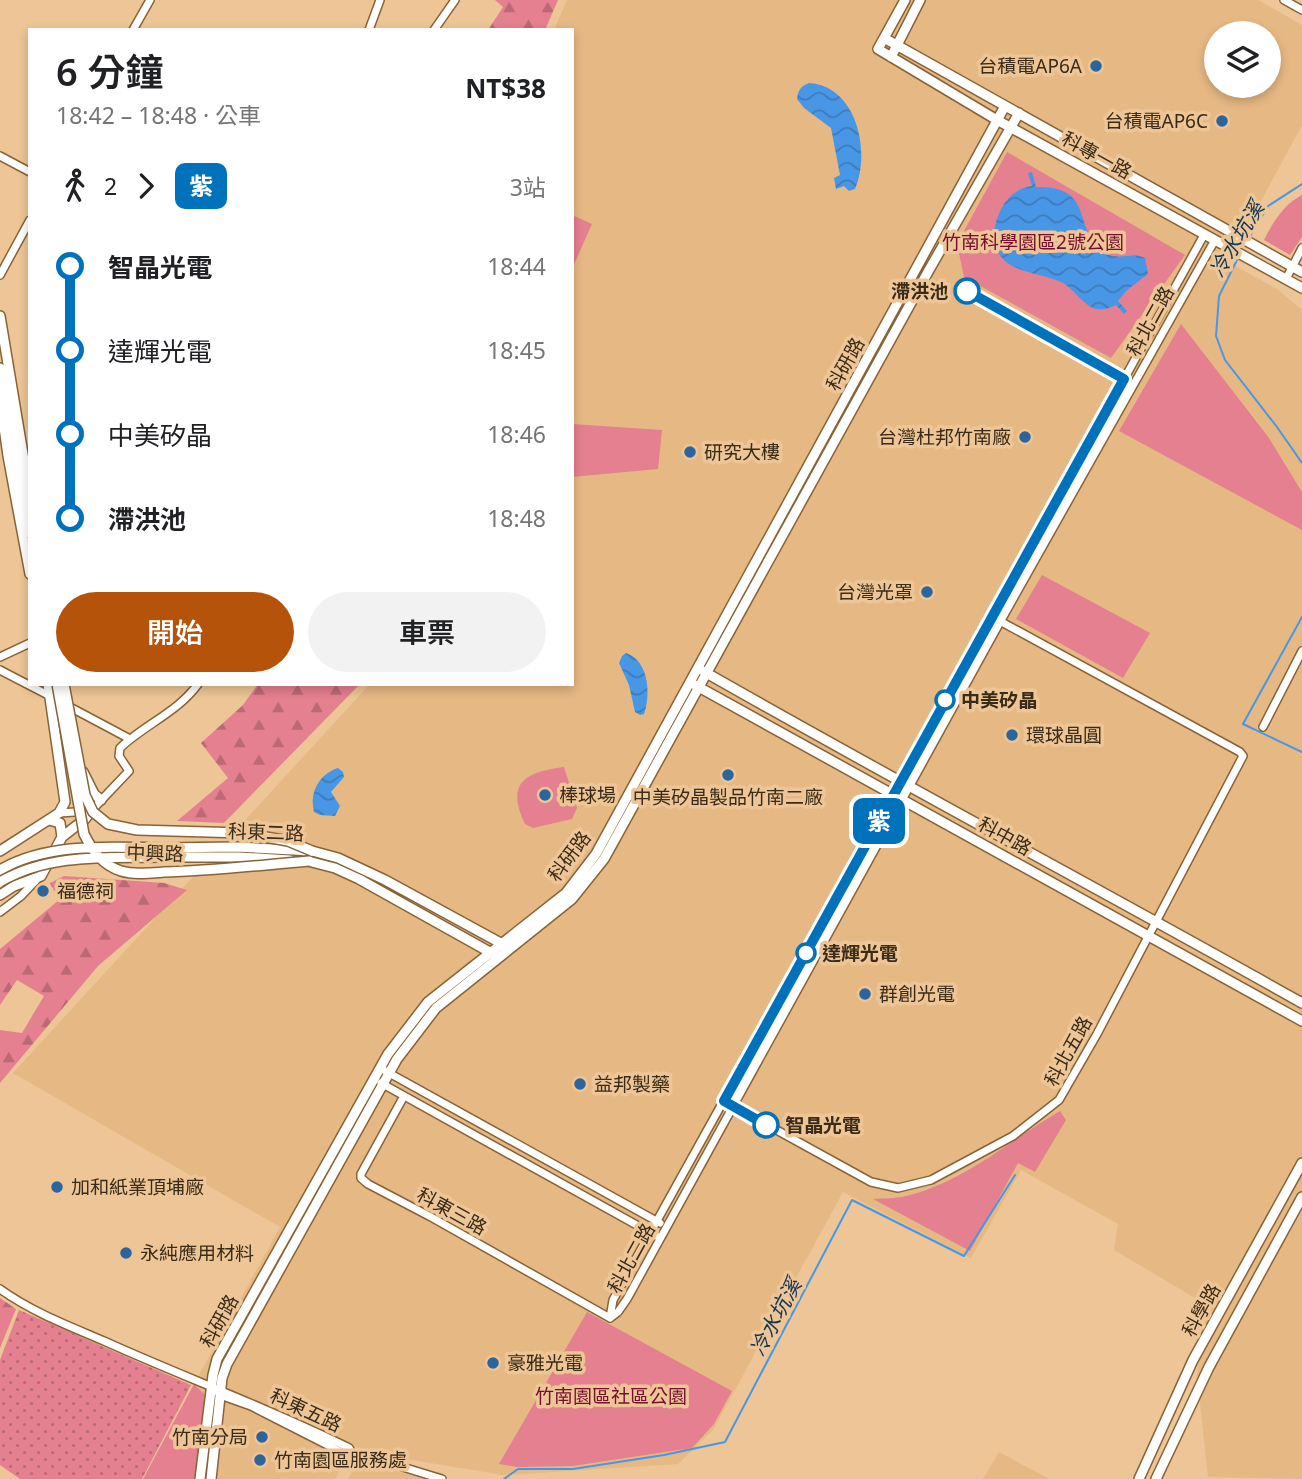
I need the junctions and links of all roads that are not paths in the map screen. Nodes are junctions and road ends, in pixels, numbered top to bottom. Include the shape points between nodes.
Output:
1 (149, 0) edge
2 (380, 0) edge
3 (454, 0) edge
4 (905, 0) edge
5 (920, 0) edge
6 (1284, 0) edge
7 (1302, 10) edge
8 (134, 28) edge
9 (370, 28) edge
10 (435, 28) edge
11 (884, 37) junction
12 (897, 45) junction
13 (891, 57) junction
14 (1005, 106) junction
15 (1018, 113) junction
16 (997, 120) junction
17 (1011, 128) junction
18 (0, 156) edge
19 (28, 171) edge
20 (1212, 222) junction
21 (28, 224) edge
22 (1222, 228) junction
23 (1204, 234) junction
24 (1215, 240) junction
25 (1302, 248) edge
26 (1292, 267) junction
27 (1302, 272) edge
28 (0, 275) edge
29 (1286, 279) junction
30 (1302, 288) edge
31 (0, 316) edge
32 (0, 368) edge
33 (0, 398) edge
34 (16, 422) junction
35 (28, 460) edge
36 (28, 485) edge
37 (28, 522) edge
38 (28, 563) edge
39 (991, 617) junction
40 (1000, 622) junction
41 (28, 644) edge
42 (1302, 651) edge
43 (0, 657) edge
44 (0, 670) edge
45 (702, 671) junction
46 (28, 684) edge
47 (694, 684) junction
48 (31, 686) edge
49 (48, 686) edge
50 (57, 686) edge
51 (66, 686) edge
52 (66, 686) edge
53 (196, 686) edge
54 (49, 695) junction
55 (71, 708) junction
56 (1263, 727) dead end
57 (130, 739) junction
58 (83, 774) junction
59 (900, 783) junction
60 (910, 788) junction
61 (894, 795) junction
62 (101, 800) junction
63 (903, 800) junction
64 (91, 811) junction
65 (60, 813) junction
66 (49, 820) junction
67 (62, 837) junction
68 (0, 851) edge
69 (163, 852) junction
70 (310, 856) junction
71 (0, 870) edge
72 (41, 876) junction
73 (371, 879) junction
74 (0, 882) edge
75 (0, 895) edge
76 (416, 897) junction
77 (411, 907) junction
78 (0, 912) edge
79 (1155, 920) junction
80 (1148, 936) junction
81 (506, 946) junction
82 (495, 955) junction
83 (1302, 1003) edge
84 (1302, 1021) edge
85 (385, 1070) junction
86 (378, 1082) junction
87 (404, 1096) junction
88 (724, 1101) junction
89 (733, 1106) junction
90 (1302, 1163) edge
91 (1302, 1198) edge
92 (657, 1221) junction
93 (667, 1227) junction
94 (651, 1233) junction
95 (660, 1238) junction
96 (0, 1289) edge
97 (610, 1318) junction
98 (211, 1385) junction
99 (221, 1392) junction
100 (200, 1479) edge
101 (211, 1479) edge
102 (442, 1479) edge
103 (1139, 1479) edge
104 (1156, 1479) edge

1 - 8 street
2 - 9 street
3 - 10 street
4 - 11 street
5 - 12 street
6 - 7 street
11 - 12 street, 科專一路
11 - 13 street, 科專一路 via 878,49
12 - 13 street
12 - 14 street, 科專一路
13 - 16 street, 科專一路
14 - 15 street, 科專一路
14 - 16 street, 科研路
15 - 17 street, 科研路
15 - 20 street, 科專一路
16 - 17 street, 科專一路
16 - 45 street, 科研路
17 - 23 street, 科專一路
17 - 45 street, 科研路
18 - 19 street
20 - 22 street, 科專一路
20 - 23 street
21 - 28 street
22 - 24 street
22 - 26 street, 科專一路
23 - 24 street, 科專一路
23 - 39 street, 科北二路
24 - 29 street, 科專一路
24 - 40 street, 科北二路
25 - 26 street
26 - 27 street, 科專一路
26 - 29 street
29 - 30 street, 科專一路
31 - 34 street
32 - 37 street
33 - 38 street
34 - 35 street
34 - 36 street
39 - 40 street
39 - 59 street, 科北二路
40 - 60 street, 科北二路
40 - 79 street, 科北五路 via 1243,756
41 - 43 street
42 - 56 street
44 - 46 street
45 - 47 street, 科研路
45 - 59 street, 科中路
47 - 61 street, 科中路
47 - 81 street, 科研路 via 604,859 572,899
48 - 54 street
49 - 54 street
50 - 70 street, 中興路, bridge via 84,834 106,864 121,872 184,872
51 - 70 street, 中興路, bridge via 85,795 93,812 108,824 137,831 244,833 288,841
52 - 55 street, 中興路
53 - 57 street via 181,704
54 - 55 street
54 - 65 street via 65,802
55 - 57 street
55 - 58 street, 中興路
57 - 62 street via 119,752 129,771
58 - 62 street, 中興路
58 - 64 street, 中興路
59 - 60 street, 科中路
59 - 61 street, 科北二路
60 - 63 street, 科北二路
60 - 79 street, 科中路
61 - 63 street, 科中路
61 - 88 street, 科北二路
62 - 64 street
63 - 80 street, 科中路
63 - 89 street, 科北二路
64 - 65 street
64 - 67 street
65 - 66 street
66 - 67 street via 60,823
66 - 68 street
67 - 72 street
69 - 70 street, 科東二路
69 - 71 street, 科東二路, bridge via 94,847 33,855
69 - 74 street, 科東二路, bridge via 36,865
70 - 73 street, 科東二路
72 - 75 street
72 - 78 street
73 - 76 street, 科東二路
73 - 77 street, 科東二路
76 - 77 street
76 - 81 street, 科東二路
77 - 82 street, 科東二路
79 - 80 street, 科北五路
79 - 83 street, 科中路
80 - 84 street, 科中路
80 - 89 street, 科北五路 via 1059,1100 1013,1136 931,1180 898,1188 871,1182
81 - 82 street, 科研路
82 - 85 street, 科研路 via 428,1002 388,1054
85 - 86 street, 科研路
85 - 92 street
86 - 87 street
86 - 98 street, 科研路 via 217,1359
86 - 99 street, 科研路 via 227,1364
87 - 94 street
87 - 97 street, 科東三路 via 361,1178
88 - 89 street, 科北五路
88 - 92 street, 科北二路
89 - 93 street, 科北二路
90 - 103 street, 科學路 via 1194,1360
91 - 104 street, 科學路 via 1209,1367
92 - 93 street
92 - 94 street, 科北二路
93 - 95 street, 科北二路
94 - 95 street
94 - 97 street, 科北二路 via 613,1300
95 - 97 street, 科北二路 via 623,1306
96 - 98 street via 21,1304
98 - 99 street, 科東五路
98 - 100 street, 科研路
99 - 101 street, 科研路
99 - 102 street, 科東五路 via 347,1455

